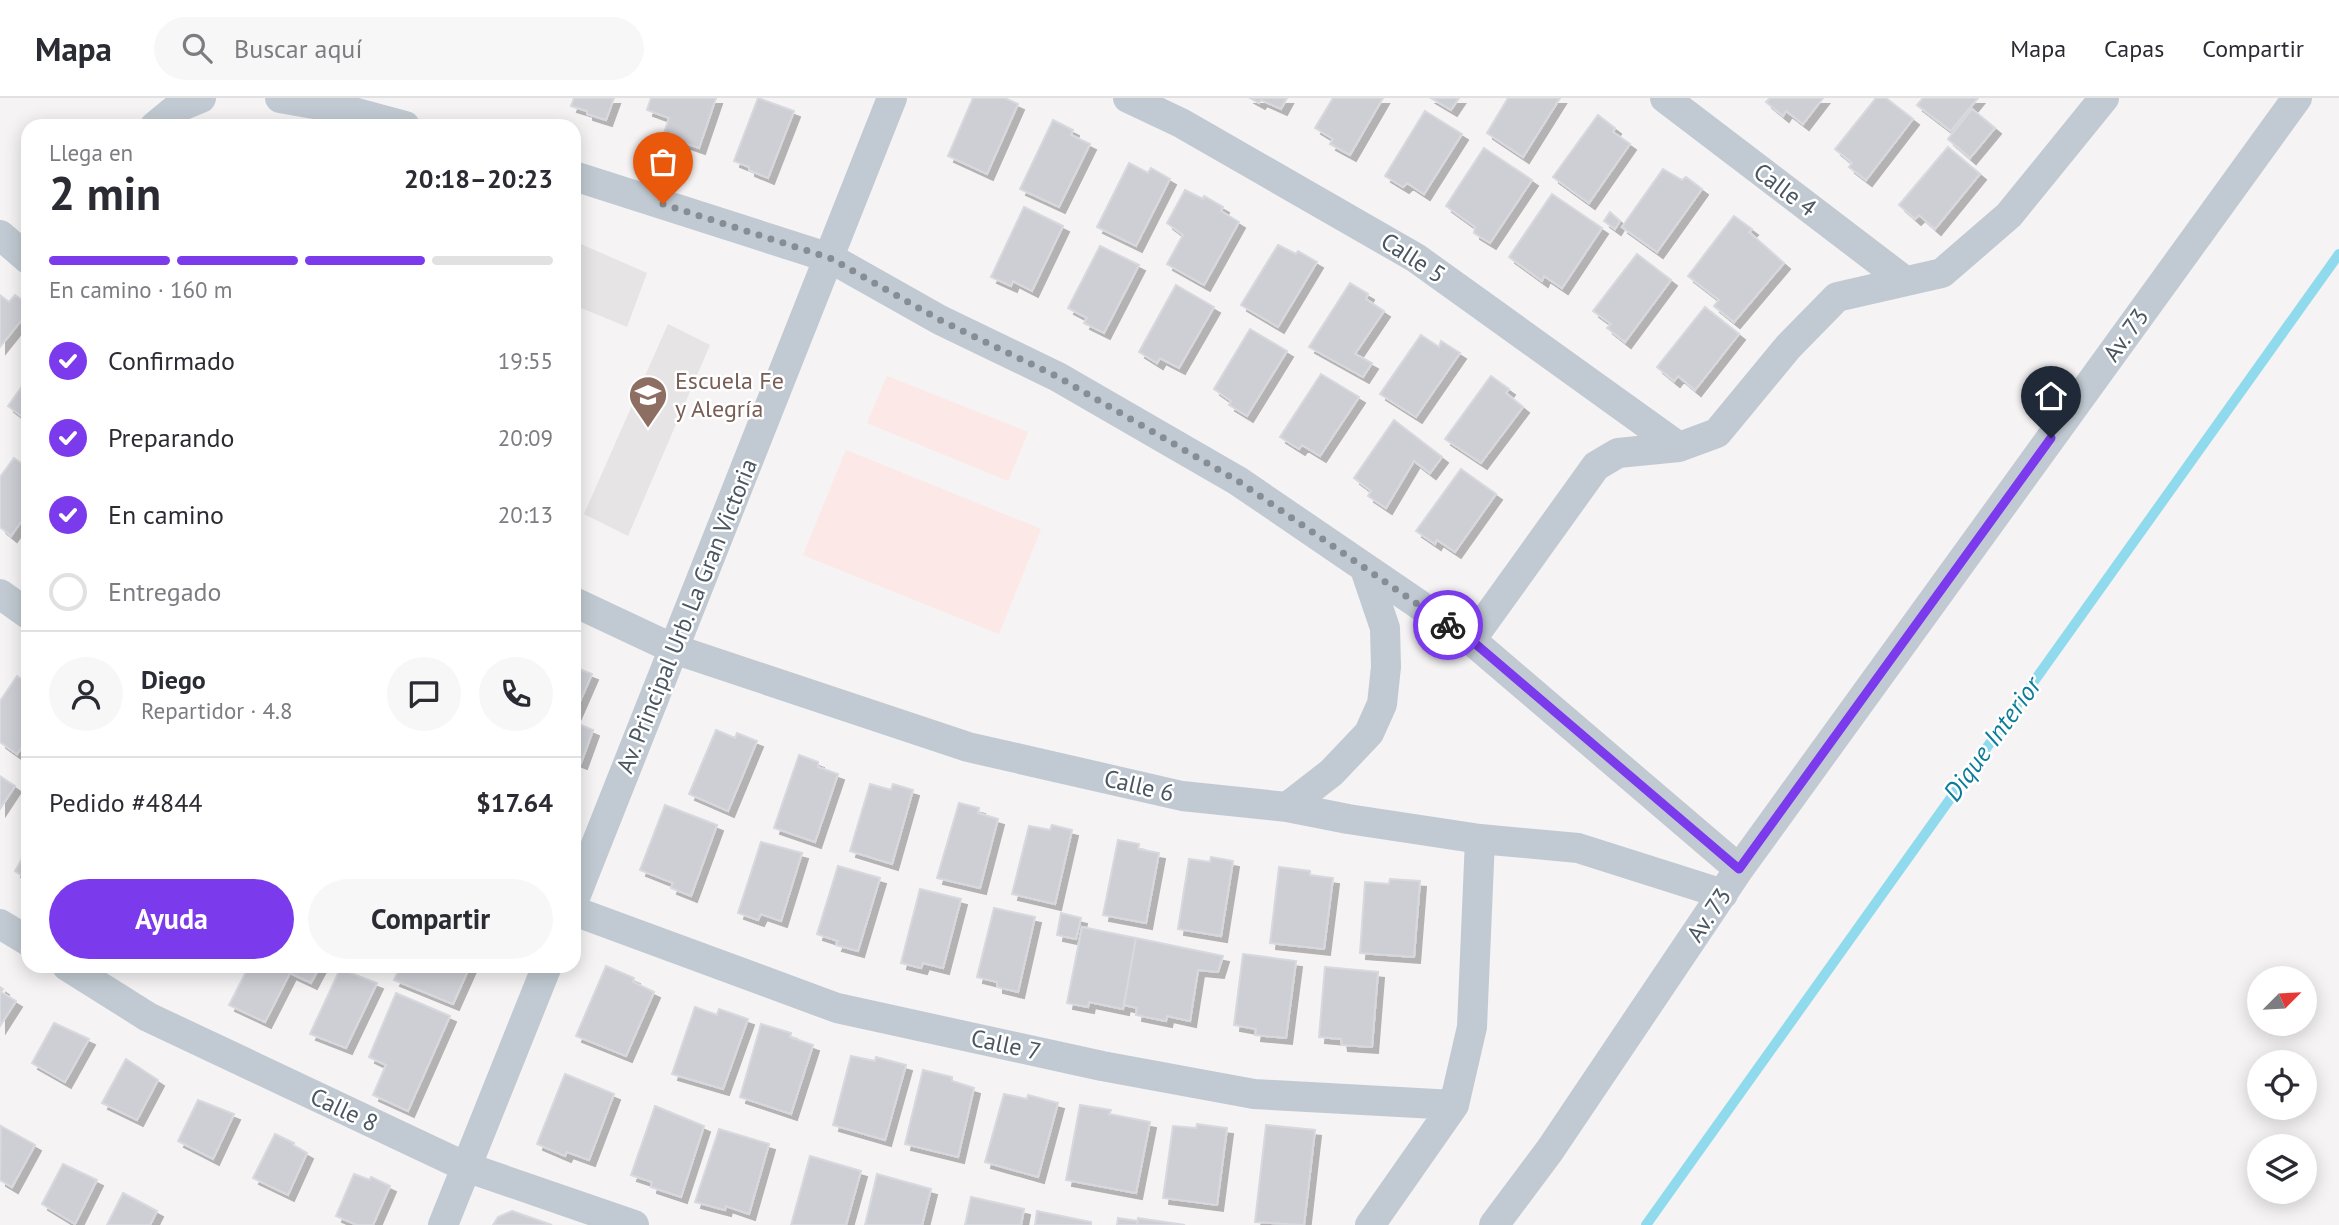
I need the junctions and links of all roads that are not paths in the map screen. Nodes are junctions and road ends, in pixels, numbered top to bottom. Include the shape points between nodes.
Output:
1 (201, 98) edge
2 (280, 98) edge
3 (892, 98) edge
4 (1128, 98) edge
5 (1665, 98) edge
6 (2104, 98) edge
7 (2297, 98) edge
8 (164, 119) edge
9 (379, 119) edge
10 (581, 178) edge
11 (0, 235) edge
12 (21, 253) edge
13 (830, 258) junction
14 (1905, 281) junction
15 (1679, 447) junction
16 (1365, 569) junction
17 (0, 594) edge
18 (581, 605) edge
19 (21, 609) edge
20 (1471, 640) junction
21 (674, 649) junction
22 (1287, 807) junction
23 (1480, 839) junction
24 (1739, 869) junction
25 (581, 882) edge
26 (1723, 894) junction
27 (581, 914) edge
28 (0, 924) edge
29 (21, 937) edge
30 (78, 973) edge
31 (544, 973) edge
32 (1454, 1105) junction
33 (466, 1167) junction
34 (443, 1225) edge
35 (634, 1225) edge
36 (1370, 1225) edge
37 (1494, 1225) edge

1 - 8 street
2 - 9 street
3 - 13 street, Av. Principal Urb. La Gran Victoria
4 - 15 street, Calle 5 via 1181,123 1416,258
5 - 14 street, Calle 4
6 - 14 street via 2009,215 1942,273
7 - 24 street, Av. 73
10 - 13 street
11 - 12 street
13 - 16 street via 940,320 1058,377 1238,481
13 - 21 street, Av. Principal Urb. La Gran Victoria
14 - 15 street via 1837,297 1717,432
15 - 20 street via 1618,453 1596,466
16 - 20 street
16 - 22 street via 1385,628 1382,704 1369,733 1331,774
17 - 19 street
18 - 21 street, Calle 6
20 - 24 street
21 - 22 street, Calle 6 via 968,747 1182,796
21 - 25 street, Av. Principal Urb. La Gran Victoria
22 - 23 street, Calle 6
23 - 26 street, Calle 6 via 1578,848
23 - 32 street via 1472,1027
24 - 26 street, Av. 73
26 - 37 street, Av. 73
27 - 32 street, Calle 7 via 850,1011 1254,1094
28 - 29 street
30 - 33 street, Calle 8 via 148,1017
31 - 33 street
32 - 36 street
33 - 34 street
33 - 35 street, Calle 8

